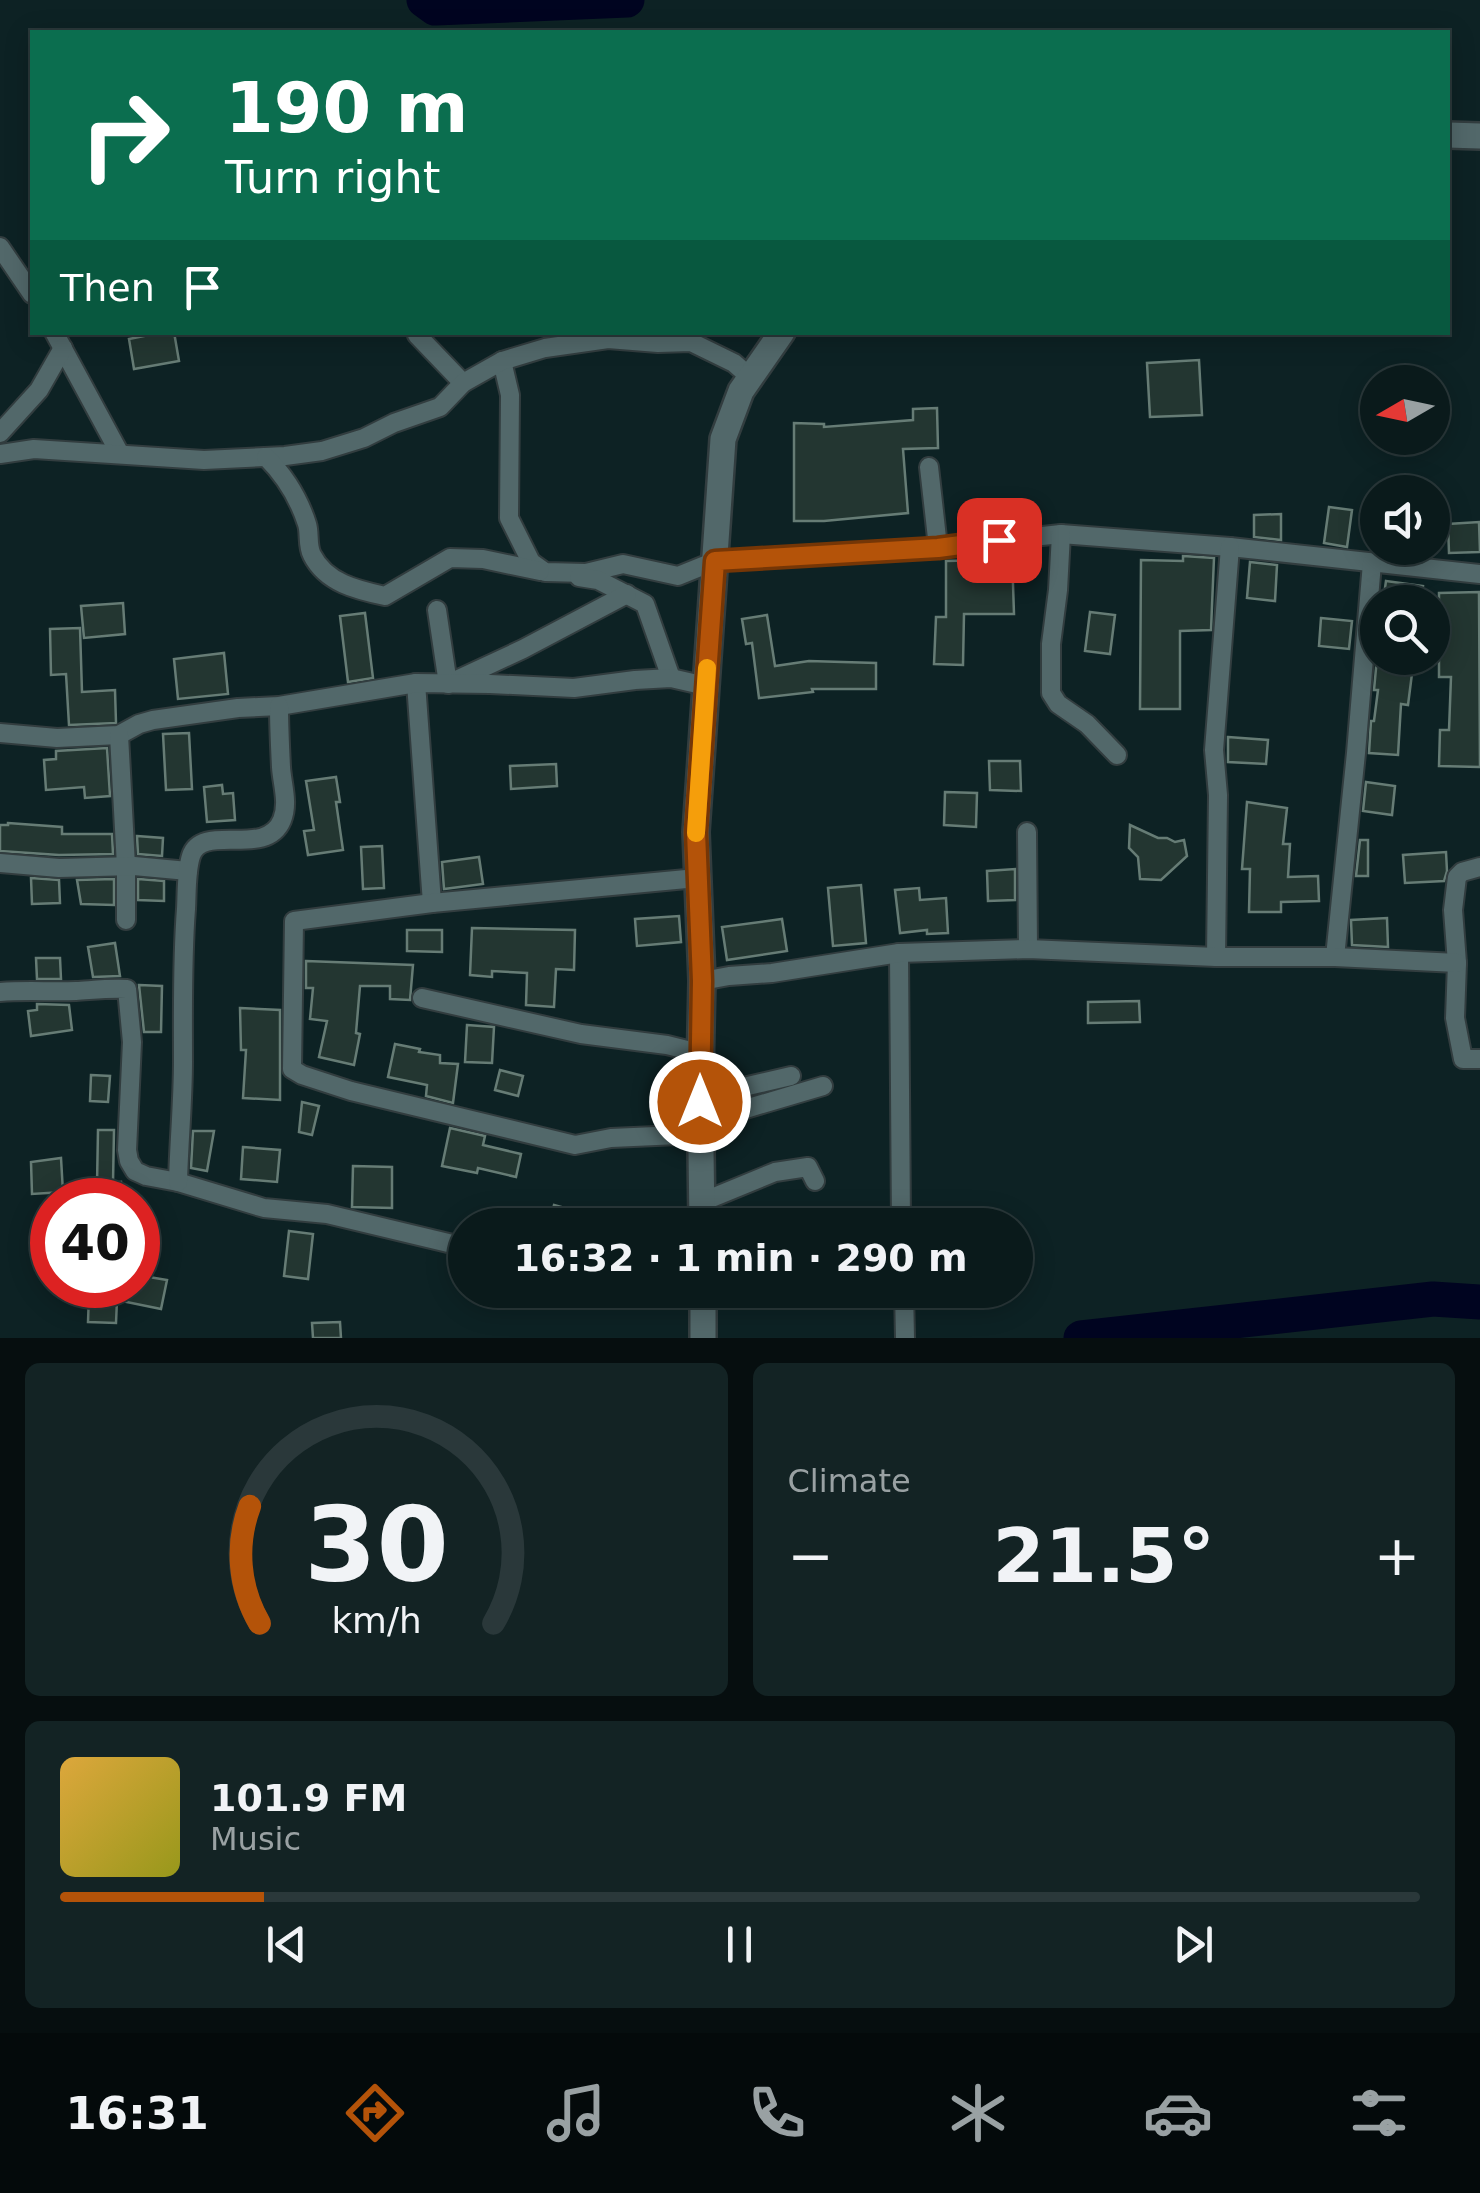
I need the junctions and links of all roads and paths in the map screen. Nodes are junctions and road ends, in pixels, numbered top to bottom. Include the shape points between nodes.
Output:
1 (1450, 134) edge
2 (1480, 136) edge
3 (0, 247) edge
4 (30, 291) edge
5 (417, 335) edge
6 (780, 335) edge
7 (59, 340) edge
8 (502, 361) junction
9 (751, 378) junction
10 (463, 383) junction
11 (0, 433) edge
12 (0, 454) edge
13 (120, 454) junction
14 (266, 457) junction
15 (929, 468) dead end
16 (1061, 534) junction
17 (938, 548) junction
18 (1230, 548) junction
19 (715, 561) junction
20 (1360, 562) edge
21 (1372, 565) edge
22 (1392, 565) edge
23 (660, 572) junction
24 (553, 573) junction
25 (1480, 574) edge
26 (634, 598) junction
27 (437, 610) dead end
28 (670, 678) junction
29 (416, 684) junction
30 (448, 684) junction
31 (706, 686) junction
32 (278, 706) junction
33 (0, 733) edge
34 (119, 735) junction
35 (1118, 755) dead end
36 (1027, 832) dead end
37 (0, 863) edge
38 (126, 866) junction
39 (1480, 867) edge
40 (188, 871) junction
41 (697, 878) junction
42 (432, 903) junction
43 (126, 920) dead end
44 (1028, 948) junction
45 (899, 953) junction
46 (1216, 957) junction
47 (1335, 957) junction
48 (1458, 964) junction
49 (702, 981) junction
50 (0, 992) edge
51 (422, 998) dead end
52 (1480, 1059) edge
53 (700, 1074) junction
54 (791, 1076) dead end
55 (822, 1086) dead end
56 (700, 1102) junction
57 (701, 1133) junction
58 (816, 1181) dead end
59 (178, 1182) junction
60 (702, 1208) edge
61 (711, 1208) edge
62 (901, 1208) edge
63 (448, 1243) edge
64 (703, 1308) edge
65 (904, 1308) edge
66 (703, 1338) edge
67 (905, 1338) edge

1 - 2 street
3 - 4 street
5 - 10 street
6 - 9 street
7 - 11 street via 39,390
7 - 13 street
8 - 9 street via 608,339 691,342
8 - 10 street
8 - 24 street via 510,395 509,518 531,562
9 - 19 street via 724,439
10 - 14 street via 440,408 364,438
12 - 13 street
13 - 14 street
14 - 24 street via 298,502 310,553 330,577 352,588 385,596 450,558
15 - 17 street
16 - 17 street
16 - 18 street
16 - 35 street via 1052,693
17 - 19 street
18 - 20 street
18 - 46 street via 1214,750
19 - 23 street via 678,576
19 - 31 street
21 - 47 street
22 - 25 street
23 - 24 street via 623,564
23 - 26 street
24 - 26 street via 598,580
26 - 28 street via 645,604
26 - 30 street
27 - 30 street
28 - 30 street via 574,688
28 - 31 street
29 - 30 street
29 - 32 street
29 - 42 street
31 - 41 street
32 - 34 street via 154,720
32 - 40 street via 281,824 247,841 196,846
33 - 34 street
34 - 38 street
36 - 44 street
37 - 38 street
38 - 40 street
38 - 43 street
39 - 48 street via 1462,872 1454,884
40 - 59 street
41 - 42 street
41 - 49 street
42 - 57 street via 294,920 292,1069 352,1091 575,1145
44 - 45 street
44 - 46 street
45 - 49 street
45 - 62 street
46 - 47 street
47 - 48 street
48 - 52 street via 1462,1059
49 - 53 street
50 - 59 street via 126,989 132,1042 129,1161 146,1176
51 - 53 street via 699,1053
53 - 56 street
54 - 56 street
55 - 57 street via 742,1110
56 - 57 street
57 - 60 street
58 - 61 street via 808,1167 775,1172
59 - 63 street via 264,1208 327,1214
64 - 66 street
65 - 67 street

